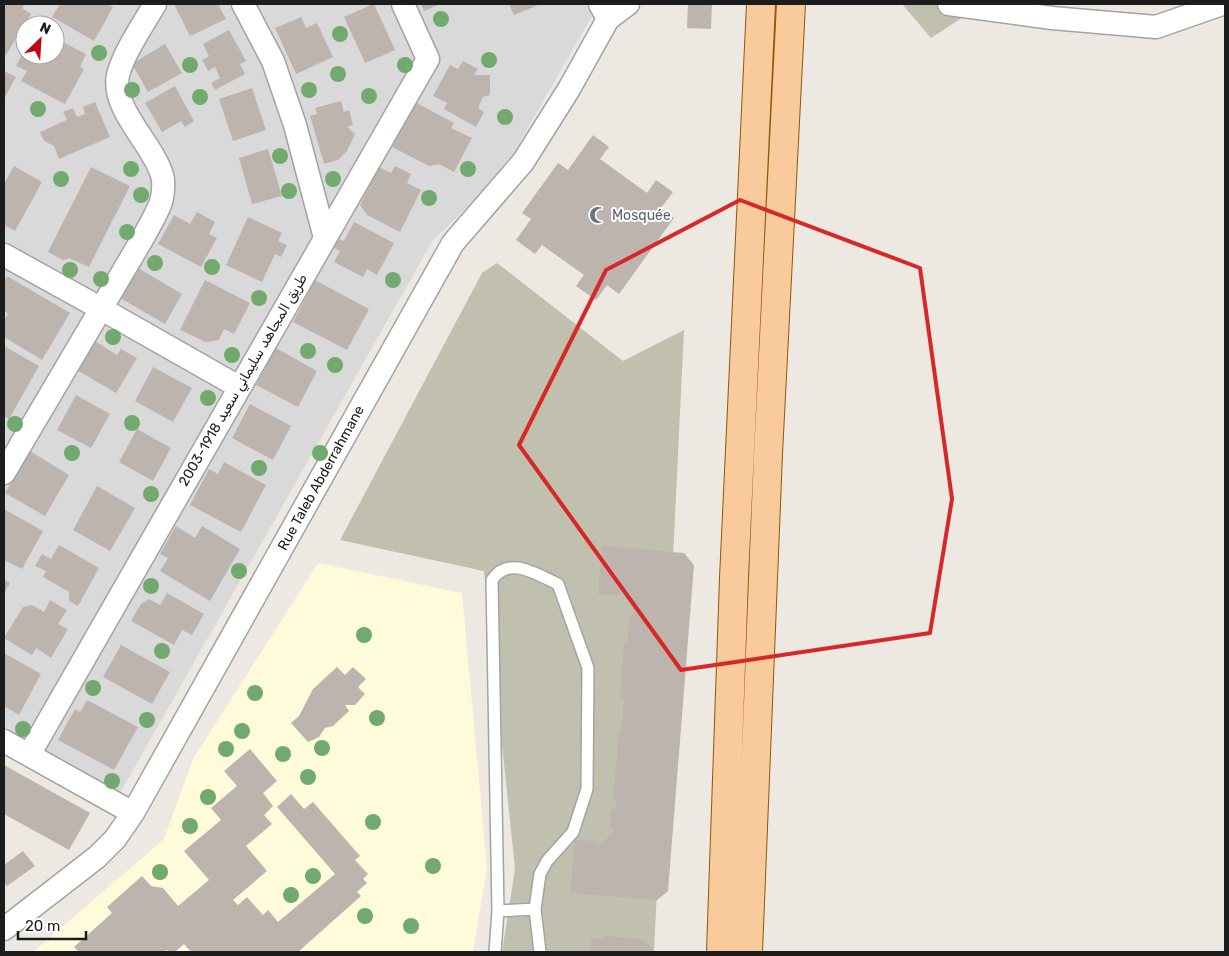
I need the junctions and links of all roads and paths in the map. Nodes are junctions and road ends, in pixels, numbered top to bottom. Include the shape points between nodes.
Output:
1 (155, 4) edge
2 (243, 4) edge
3 (403, 4) edge
4 (628, 4) edge
5 (761, 4) edge
6 (791, 4) edge
7 (949, 4) edge
8 (1222, 4) edge
9 (604, 11) edge
10 (1056, 11) edge
11 (325, 238) junction
12 (4, 256) edge
13 (100, 308) junction
14 (239, 387) junction
15 (11, 452) edge
16 (4, 473) edge
17 (4, 741) edge
18 (29, 755) junction
19 (133, 813) junction
20 (535, 909) junction
21 (498, 911) junction
22 (4, 929) edge
23 (495, 952) edge
24 (540, 952) edge
25 (721, 952) edge
26 (748, 952) edge

1 - 13 street via 124,58 118,77 119,97 162,176 162,200
2 - 11 street via 273,61 296,124
3 - 11 street, طريق المجاهد سليماني سعيد 1918-2003 via 428,59
4 - 9 street
5 - 25 main road via 734,568
6 - 26 main road via 768,454
7 - 10 street
8 - 10 street via 1156,27
9 - 19 street, Rue Taleb Abderrahmane via 569,90 523,162 454,243
11 - 14 street, طريق المجاهد سليماني سعيد 1918-2003
12 - 13 street
13 - 14 street
13 - 15 street
14 - 18 street, طريق المجاهد سليماني سعيد 1918-2003
15 - 16 street
17 - 18 street
18 - 19 street
19 - 22 street, Rue Taleb Abderrahmane via 115,839 97,857
20 - 21 lane
20 - 21 lane via 540,874 573,832 587,789 588,668 558,584 525,568 511,567 498,572 492,580
20 - 24 lane
21 - 23 lane

